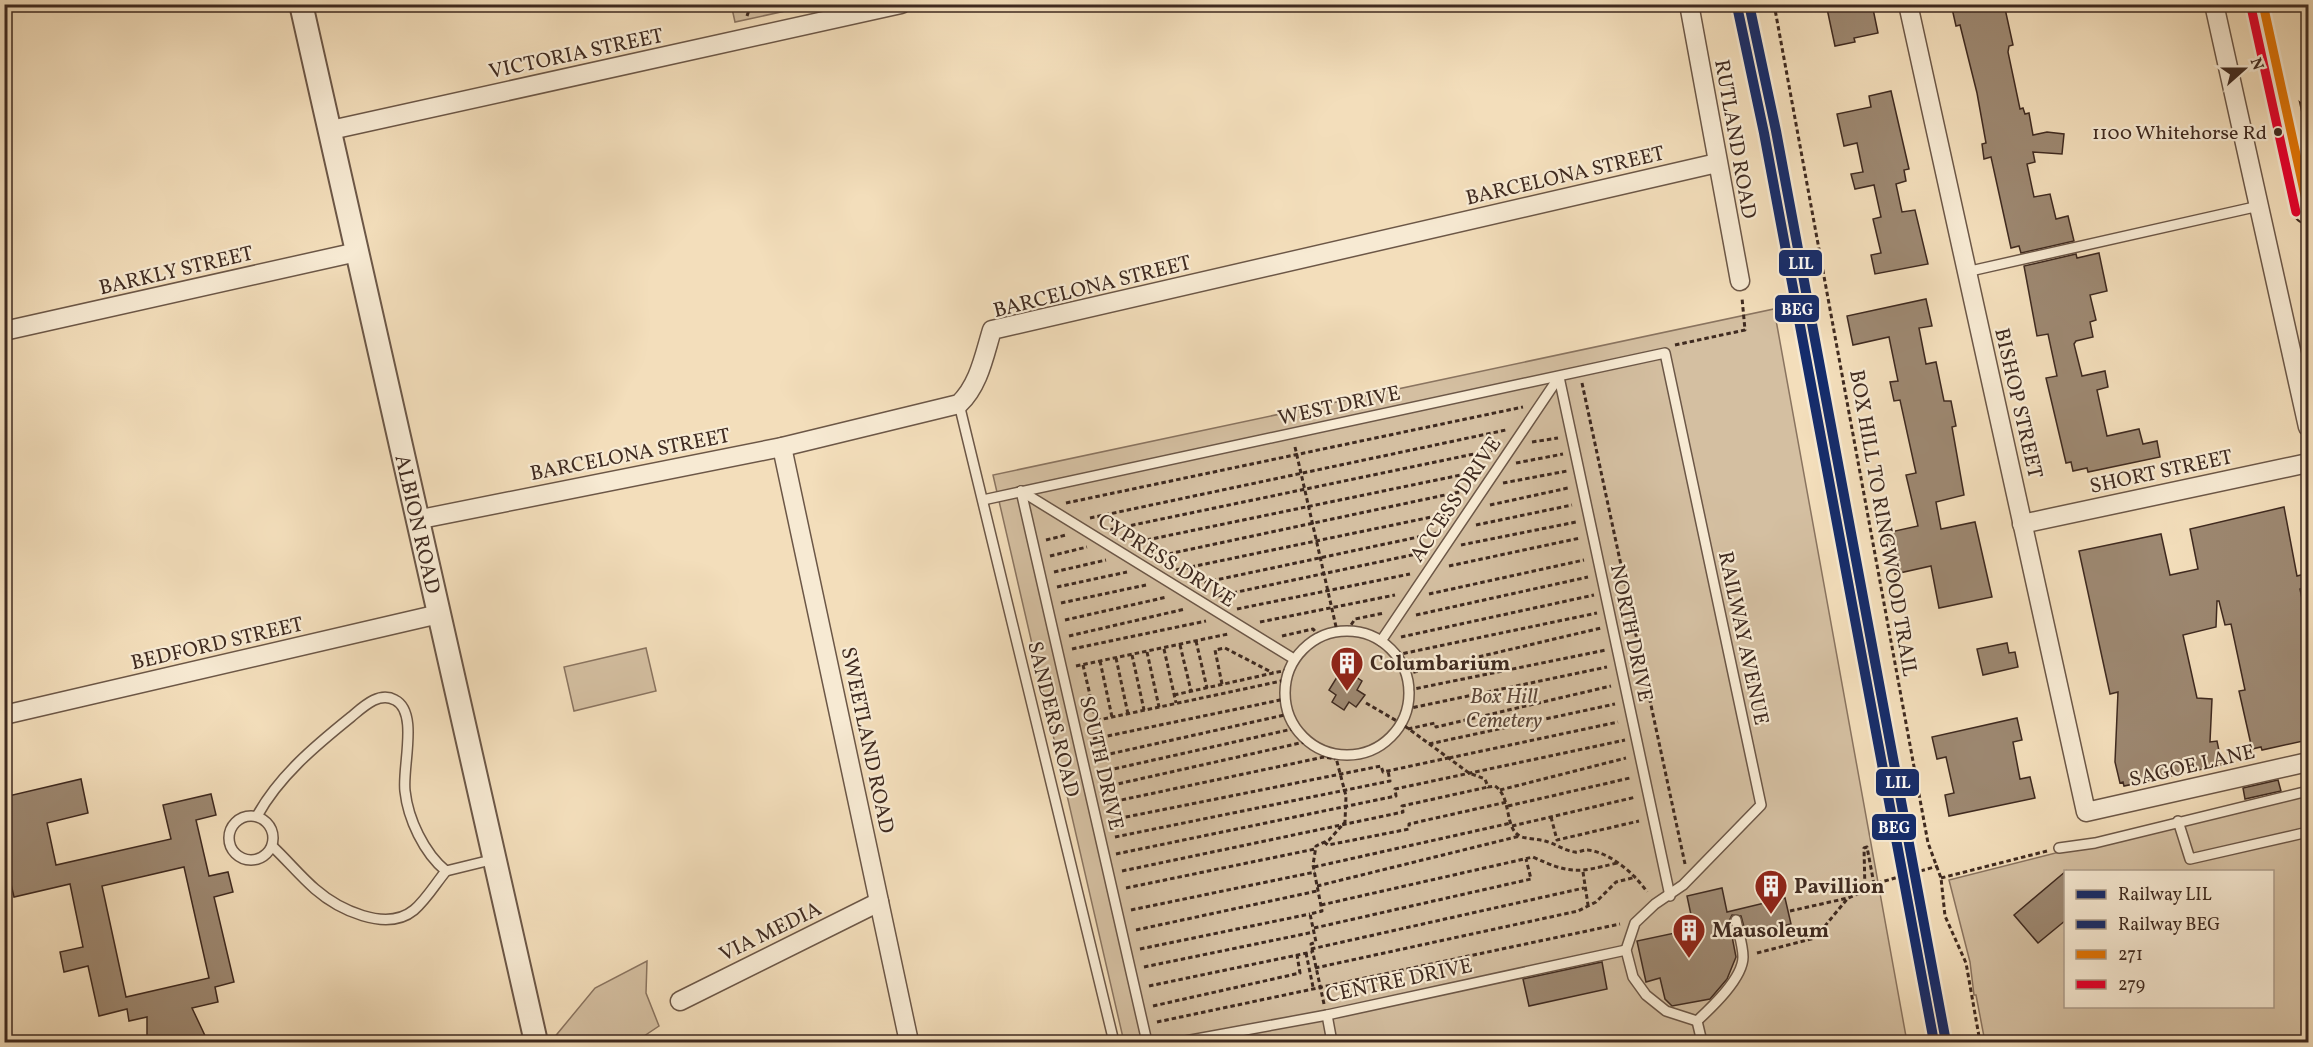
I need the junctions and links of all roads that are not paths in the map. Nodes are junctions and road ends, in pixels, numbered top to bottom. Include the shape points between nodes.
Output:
1 (301, 4) edge
2 (901, 4) edge
3 (1689, 4) edge
4 (1908, 4) edge
5 (2214, 4) edge
6 (2263, 4) edge
7 (2289, 4) edge
8 (2308, 90) edge
9 (331, 130) junction
10 (1717, 163) junction
11 (2259, 206) junction
12 (2308, 209) edge
13 (357, 252) junction
14 (1966, 272) junction
15 (1740, 281) road end
16 (4, 331) edge
17 (1665, 353) joint
18 (1559, 377) junction
19 (958, 404) junction
20 (2308, 427) edge
21 (782, 447) junction
22 (2308, 463) edge
23 (1021, 492) junction
24 (983, 500) junction
25 (416, 520) junction
26 (2022, 524) junction
27 (439, 614) junction
28 (1381, 641) junction
29 (1294, 659) junction
30 (4, 715) edge
31 (2308, 762) edge
32 (2308, 791) edge
33 (2086, 812) joint
34 (257, 816) junction
35 (2178, 821) junction
36 (2308, 832) edge
37 (272, 846) junction
38 (2059, 848) road end
39 (495, 859) junction
40 (446, 871) junction
41 (1670, 896) junction
42 (879, 902) junction
43 (1736, 920) dead end
44 (1626, 950) junction
45 (680, 1001) dead end
46 (1327, 1015) junction
47 (1697, 1021) junction
48 (1191, 1041) edge
49 (536, 1042) edge
50 (909, 1042) edge
51 (1114, 1042) edge
52 (1147, 1042) edge
53 (1180, 1042) edge
54 (1332, 1042) edge
55 (1702, 1042) edge

1 - 9 street, ALBION ROAD
2 - 9 street, VICTORIA STREET
3 - 10 street, RUTLAND ROAD
4 - 14 street, BISHOP STREET
5 - 11 street
6 - 12 main road
7 - 8 main road
9 - 13 street, ALBION ROAD
10 - 15 street, RUTLAND ROAD
10 - 19 street, BARCELONA STREET via 992,330 975,383
11 - 14 lane
11 - 20 street
13 - 16 street, BARKLY STREET
13 - 25 street, ALBION ROAD
14 - 26 street, BISHOP STREET
17 - 18 lane, WEST DRIVE
17 - 41 lane, RAILWAY AVENUE via 1761,805
18 - 23 lane, WEST DRIVE
18 - 28 lane, ACCESS DRIVE
18 - 41 lane, NORTH DRIVE
19 - 21 street, BARCELONA STREET
19 - 24 lane, SANDERS ROAD
21 - 25 street, BARCELONA STREET
21 - 42 street, SWEETLAND ROAD
22 - 26 street, SHORT STREET
23 - 24 lane, WEST DRIVE
23 - 29 lane, CYPRESS DRIVE
23 - 52 lane, SOUTH DRIVE
24 - 51 lane, SANDERS ROAD
25 - 27 street, ALBION ROAD
26 - 33 street, BISHOP STREET
27 - 30 street, BEDFORD STREET
27 - 39 street, ALBION ROAD
28 - 29 lane via 1364,632 1337,631 1307,644
28 - 29 lane via 1396,655 1406,674 1409,690 1405,726 1366,752 1335,757 1309,741 1297,728 1285,699 1286,680
31 - 33 street, SAGOE LANE
32 - 35 lane
34 - 37 lane via 269,824
34 - 37 lane via 242,817 231,826 231,848 241,858 255,860
34 - 40 lane via 269,794 330,734 368,704 379,698 392,698 402,704 407,716 404,789 408,807 434,860
35 - 36 lane via 2190,859
35 - 38 lane via 2095,843
37 - 40 lane via 315,890 337,904 380,919 412,912
39 - 40 lane
39 - 49 street, ALBION ROAD
41 - 44 lane, RAILWAY AVENUE via 1635,923
42 - 45 street, VIA MEDIA
42 - 50 street, SWEETLAND ROAD
43 - 47 lane via 1743,956 1741,968 1718,1002
44 - 46 lane, CENTRE DRIVE
44 - 47 lane via 1633,977 1646,995 1666,1011
46 - 48 lane, CENTRE DRIVE
46 - 54 lane
47 - 55 lane
48 - 53 lane, CENTRE DRIVE

